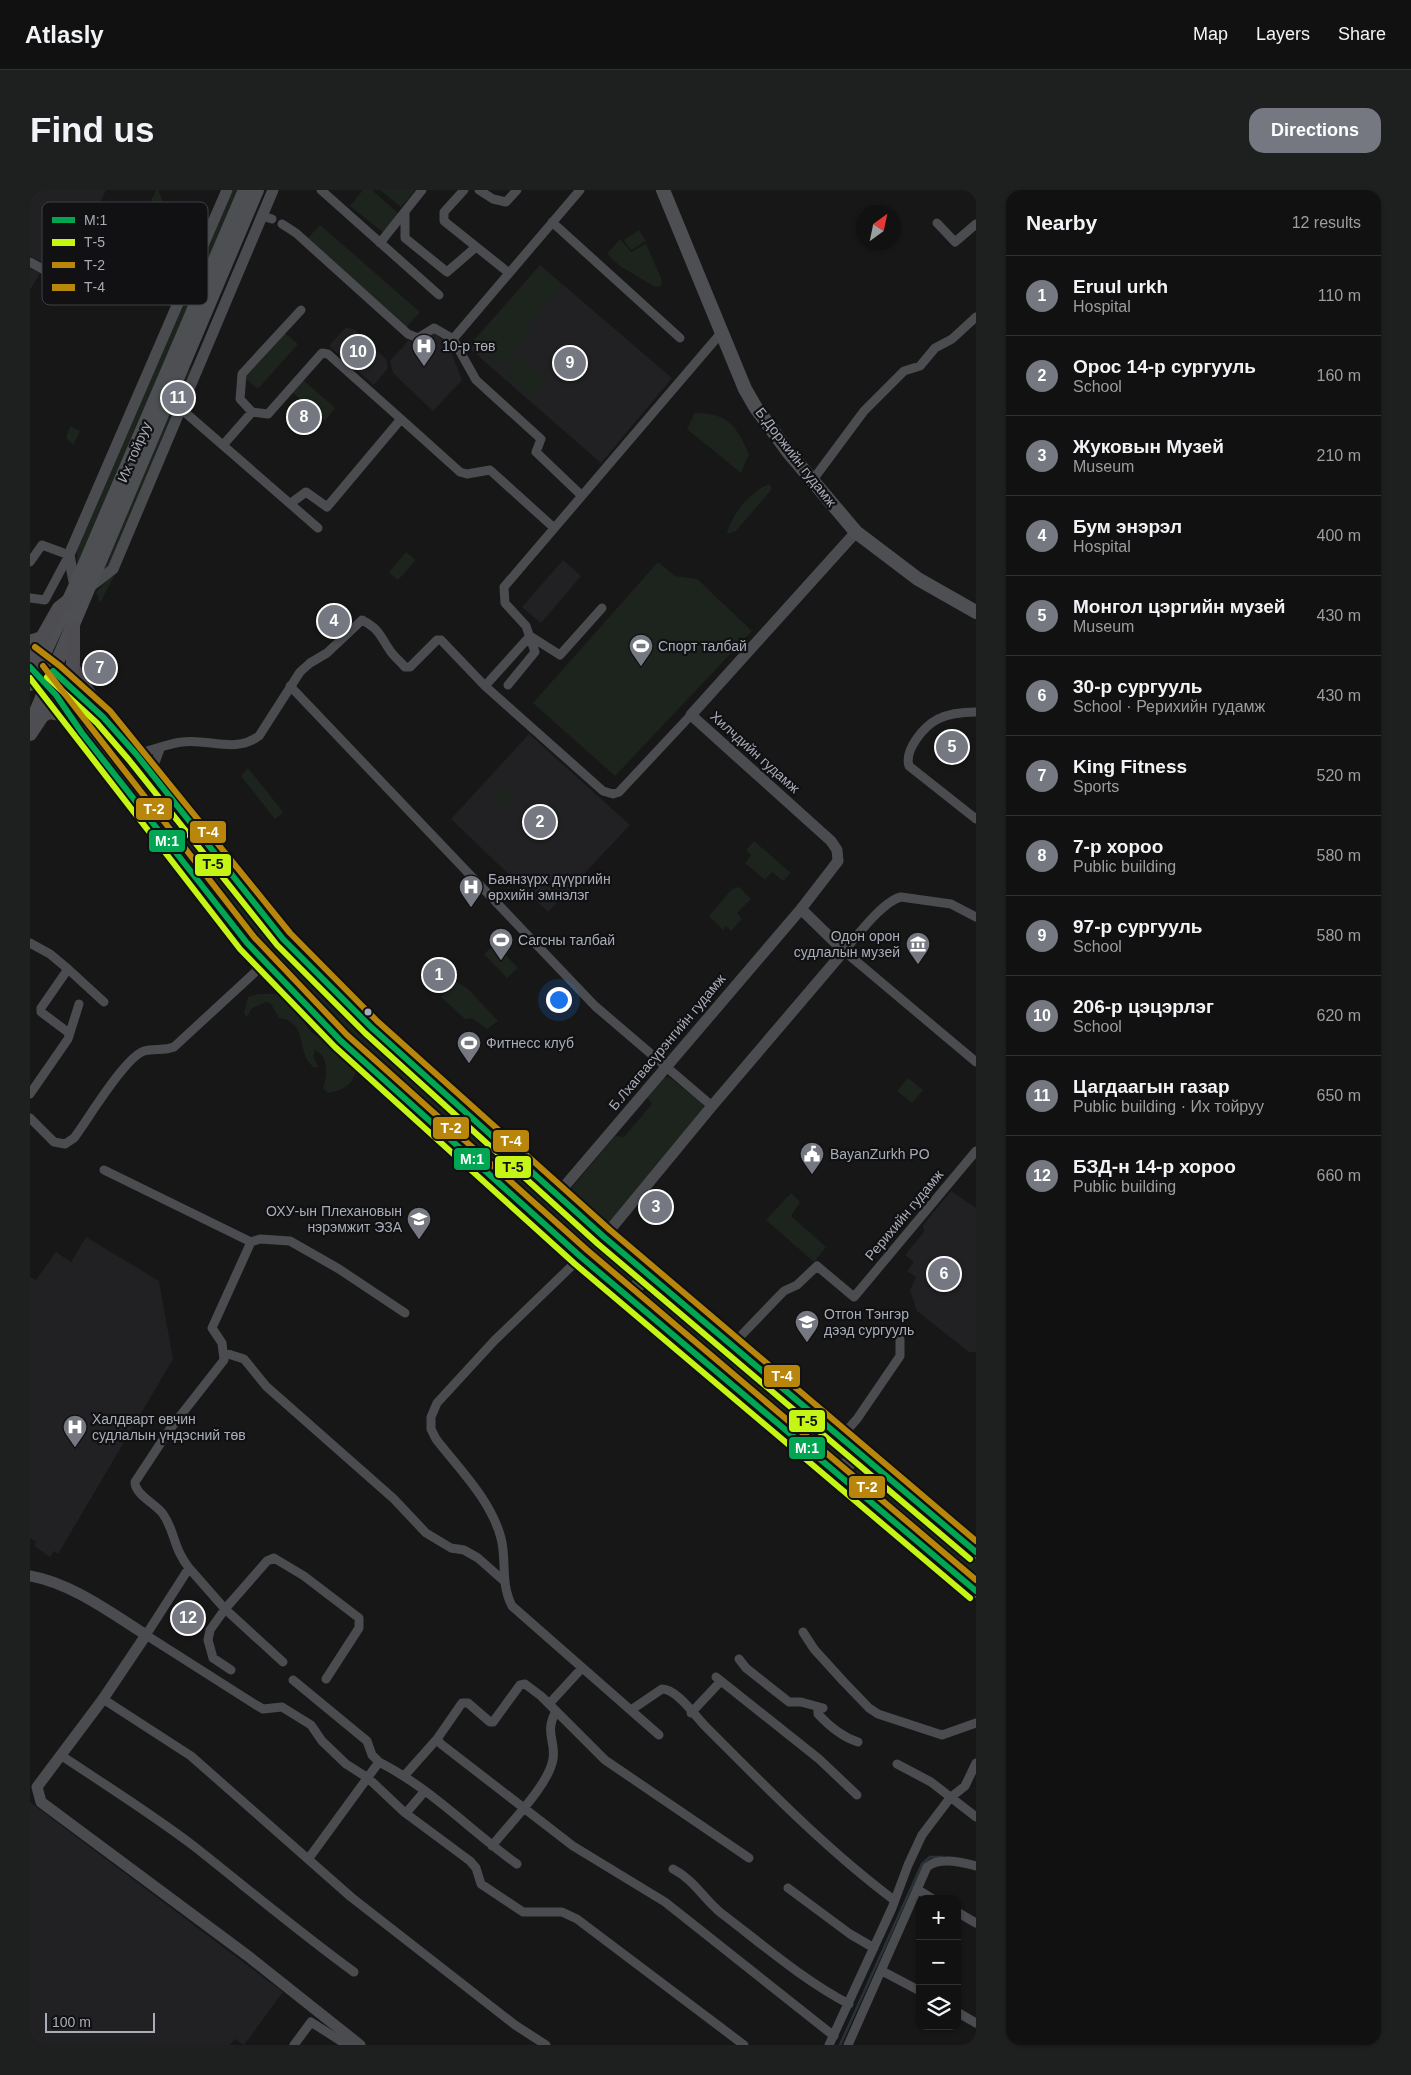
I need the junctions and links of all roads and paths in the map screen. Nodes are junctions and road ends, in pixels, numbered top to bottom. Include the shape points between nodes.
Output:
1 (227, 190) edge
2 (245, 190) edge
3 (258, 190) edge
4 (273, 190) edge
5 (321, 190) edge
6 (422, 190) edge
7 (464, 190) edge
8 (478, 190) edge
9 (517, 190) edge
10 (580, 190) edge
11 (663, 190) edge
12 (331, 193) edge
13 (405, 212) junction
14 (552, 222) junction
15 (937, 223) dead end
16 (282, 224) dead end
17 (976, 224) edge
18 (208, 234) edge
19 (380, 243) junction
20 (476, 247) junction
21 (30, 262) edge
22 (42, 269) edge
23 (509, 273) junction
24 (208, 276) edge
25 (439, 295) dead end
26 (178, 305) edge
27 (196, 305) edge
28 (301, 310) dead end
29 (976, 317) edge
30 (721, 333) junction
31 (680, 338) dead end
32 (453, 340) junction
33 (180, 408) junction
34 (252, 412) junction
35 (400, 419) junction
36 (224, 444) junction
37 (812, 481) junction
38 (581, 495) junction
39 (291, 503) junction
40 (553, 527) junction
41 (318, 528) dead end
42 (856, 532) junction
43 (69, 555) junction
44 (30, 562) edge
45 (91, 586) junction
46 (75, 587) junction
47 (30, 598) edge
48 (68, 601) junction
49 (602, 608) dead end
50 (976, 612) edge
51 (73, 628) junction
52 (530, 636) junction
53 (30, 642) edge
54 (33, 668) edge
55 (54, 672) junction
56 (508, 685) dead end
57 (48, 686) junction
58 (290, 686) junction
59 (485, 686) junction
60 (976, 712) edge
61 (692, 715) junction
62 (104, 717) junction
63 (30, 726) edge
64 (82, 733) junction
65 (30, 734) edge
66 (160, 749) junction
67 (136, 754) junction
68 (151, 774) junction
69 (976, 819) edge
70 (206, 844) junction
71 (180, 860) junction
72 (231, 874) junction
73 (202, 888) junction
74 (801, 909) junction
75 (976, 918) edge
76 (30, 942) edge
77 (844, 951) junction
78 (265, 963) junction
79 (68, 969) junction
80 (104, 1002) dead end
81 (79, 1004) dead end
82 (69, 1033) junction
83 (976, 1062) edge
84 (666, 1068) junction
85 (32, 1088) edge
86 (712, 1106) junction
87 (30, 1118) edge
88 (976, 1151) edge
89 (104, 1170) dead end
90 (557, 1195) junction
91 (604, 1237) junction
92 (251, 1242) junction
93 (581, 1257) junction
94 (647, 1274) junction
95 (628, 1297) junction
96 (405, 1313) dead end
97 (900, 1339) dead end
98 (732, 1345) junction
99 (225, 1353) junction
100 (843, 1440) junction
101 (825, 1464) junction
102 (872, 1465) junction
103 (855, 1490) junction
104 (976, 1552) edge
105 (189, 1568) junction
106 (30, 1576) edge
107 (504, 1581) junction
108 (976, 1590) edge
109 (225, 1609) junction
110 (803, 1632) dead end
111 (146, 1635) junction
112 (739, 1659) dead end
113 (284, 1662) dead end
114 (582, 1668) junction
115 (231, 1670) dead end
116 (326, 1679) dead end
117 (293, 1680) dead end
118 (103, 1699) junction
119 (553, 1707) junction
120 (631, 1710) junction
121 (691, 1713) junction
122 (976, 1723) edge
123 (659, 1735) dead end
124 (437, 1738) junction
125 (858, 1742) dead end
126 (62, 1756) junction
127 (379, 1762) junction
128 (976, 1763) edge
129 (897, 1764) dead end
130 (405, 1775) junction
131 (368, 1778) junction
132 (34, 1784) edge
133 (424, 1792) junction
134 (857, 1795) dead end
135 (950, 1798) junction
136 (522, 1808) junction
137 (406, 1813) junction
138 (976, 1817) edge
139 (492, 1846) junction
140 (309, 1858) junction
141 (749, 1858) dead end
142 (517, 1864) dead end
143 (976, 1866) edge
144 (673, 1869) dead end
145 (788, 1888) dead end
146 (917, 1889) junction
147 (927, 1895) edge
148 (894, 1900) junction
149 (961, 1914) edge
150 (976, 1923) edge
151 (874, 1948) junction
152 (882, 1971) junction
153 (354, 1972) dead end
154 (916, 1989) edge
155 (849, 2004) junction
156 (961, 2014) edge
157 (976, 2023) edge
158 (834, 2036) junction
159 (294, 2045) edge
160 (348, 2045) edge
161 (360, 2045) edge
162 (546, 2045) edge
163 (744, 2045) edge
164 (829, 2045) edge
165 (848, 2045) edge

1 - 18 street
2 - 24 main road, Их тойруу
3 - 45 main road, Их тойруу
4 - 33 street via 267,218
5 - 12 street
6 - 13 street
7 - 20 street via 444,212 444,221
8 - 9 street via 506,202
10 - 14 street
11 - 30 main road, Б.Доржийн гудамж
12 - 19 street
13 - 19 street
13 - 20 street via 405,238 447,272
14 - 23 street
14 - 31 street
15 - 17 street via 956,242
16 - 32 street via 408,334 418,338 434,328
19 - 25 street
20 - 23 street
21 - 22 street
23 - 32 street
26 - 43 street
27 - 46 main road, Их тойруу
28 - 34 street via 242,374 240,398
29 - 37 street via 952,339 935,348 920,366 904,371 864,411
30 - 37 main road, Б.Доржийн гудамж via 756,408
30 - 38 street
32 - 38 street via 476,380 541,438 536,452
33 - 36 street
33 - 45 street via 113,569
34 - 35 street via 268,414 322,353 328,354
34 - 36 street
35 - 39 street via 327,507 306,492
35 - 40 street via 464,474 490,470
36 - 39 street
37 - 42 main road, Б.Доржийн гудамж
38 - 40 street
39 - 41 street
40 - 52 street via 504,587 505,603 526,626
42 - 50 main road, Б.Доржийн гудамж via 918,580
42 - 61 street, Хилчдийн гудамж
43 - 44 street via 42,545
43 - 46 street
43 - 47 street via 45,600
45 - 51 main road, Их тойруу
46 - 48 main road, Их тойруу
48 - 53 highway via 58,608 42,638
48 - 54 main road, Их тойруу
49 - 52 street via 560,655
51 - 55 main road, Их тойруу
51 - 62 highway via 73,668
52 - 56 street via 535,652
52 - 59 street
54 - 55 highway
54 - 57 highway
55 - 57 main road, Их тойруу
55 - 62 highway
57 - 63 main road, Их тойруу
57 - 64 highway
58 - 59 street via 310,663 327,653 362,620 378,631 389,650 405,667 441,640
58 - 66 street via 280,706 251,742 225,745 182,742
58 - 84 street via 595,1006
59 - 61 street via 603,791 613,794 619,792
60 - 69 street via 959,712 936,719 921,734 907,760 909,766
61 - 74 street, Хилчдийн гудамж via 837,850 838,861
62 - 67 highway
64 - 65 highway via 64,715 49,712 42,716
64 - 71 highway
66 - 67 street
66 - 68 street
67 - 68 highway
68 - 70 highway
70 - 71 highway via 208,856 202,864 193,865
70 - 72 highway
71 - 73 highway
72 - 73 highway via 220,867 208,866 200,874
72 - 90 highway via 282,939 317,975
73 - 78 highway
74 - 77 street
74 - 84 street, Б.Лхагвасүрэнгийн гудамж
75 - 77 street via 951,904 895,898
76 - 79 street
77 - 83 street
77 - 86 street
78 - 87 street via 174,1047 137,1055 74,1138 65,1144 54,1142
78 - 93 highway via 341,1041
79 - 80 street
79 - 82 street via 41,1012
81 - 82 street
82 - 85 street via 60,1052
84 - 86 street
84 - 90 street, Б.Лхагвасүрэнгийн гудамж
86 - 91 street
88 - 98 street, Рерихийн гудамж via 854,1297 817,1266 797,1285 784,1291
89 - 92 street
90 - 91 highway
91 - 94 highway
92 - 96 street via 260,1239 290,1241
92 - 99 street via 212,1328
93 - 95 highway
93 - 107 street via 494,1341 437,1403 431,1417 431,1429 436,1439 487,1504 502,1539
94 - 95 highway
94 - 98 highway
95 - 101 highway
97 - 100 street via 900,1356
98 - 100 highway
99 - 105 street via 222,1363 170,1429 135,1484 164,1516 177,1551
99 - 107 street via 244,1359 266,1386 386,1492 426,1533 451,1548 464,1550 478,1558
100 - 101 highway via 853,1455 850,1463 844,1466
100 - 102 highway
101 - 103 highway
102 - 103 highway via 861,1463 853,1466 850,1476
102 - 104 highway
103 - 108 highway
105 - 109 street
105 - 111 street
106 - 111 street via 78,1595
107 - 114 street via 512,1606
109 - 113 street
109 - 115 street via 210,1630 208,1640 213,1658
109 - 116 street via 270,1559 281,1561 304,1576 360,1620 359,1628
110 - 122 street via 843,1681 878,1714 942,1735
111 - 118 street
111 - 131 street via 263,1709 282,1707 311,1725 346,1764
112 - 125 street via 789,1702 820,1708 818,1714 824,1721 845,1738
114 - 119 street
114 - 120 street
117 - 127 street via 367,1741 372,1755
118 - 126 street
118 - 140 street via 192,1756
119 - 124 street via 522,1684 494,1722 466,1702 462,1703
119 - 136 street via 549,1728 553,1759 542,1788
119 - 141 street via 605,1760
120 - 121 street via 655,1692 668,1689
120 - 123 street
121 - 134 street via 718,1680 819,1759
121 - 148 street via 858,1872
124 - 130 street
124 - 136 street
126 - 132 street
126 - 153 street via 194,1847
127 - 130 street
127 - 131 street
128 - 135 street via 965,1786
129 - 135 street via 931,1782
130 - 133 street
131 - 137 street
131 - 140 street
132 - 161 street via 48,1809 248,1956
133 - 137 street
133 - 139 street
135 - 138 street
135 - 148 street via 922,1835
136 - 139 street
136 - 158 street via 573,1846 665,1902
137 - 163 street via 470,1861 476,1868 480,1884 506,1902 523,1912 562,1912 577,1919
139 - 142 street
140 - 162 street via 399,1935 515,2025
143 - 146 street via 958,1862 934,1863 924,1872
144 - 155 street via 720,1912 827,1992
145 - 151 street
146 - 147 street
146 - 152 street
148 - 151 street
149 - 150 street
151 - 155 street
152 - 154 street
152 - 165 street
155 - 158 street
156 - 157 street
158 - 164 street
159 - 160 street via 311,2022

